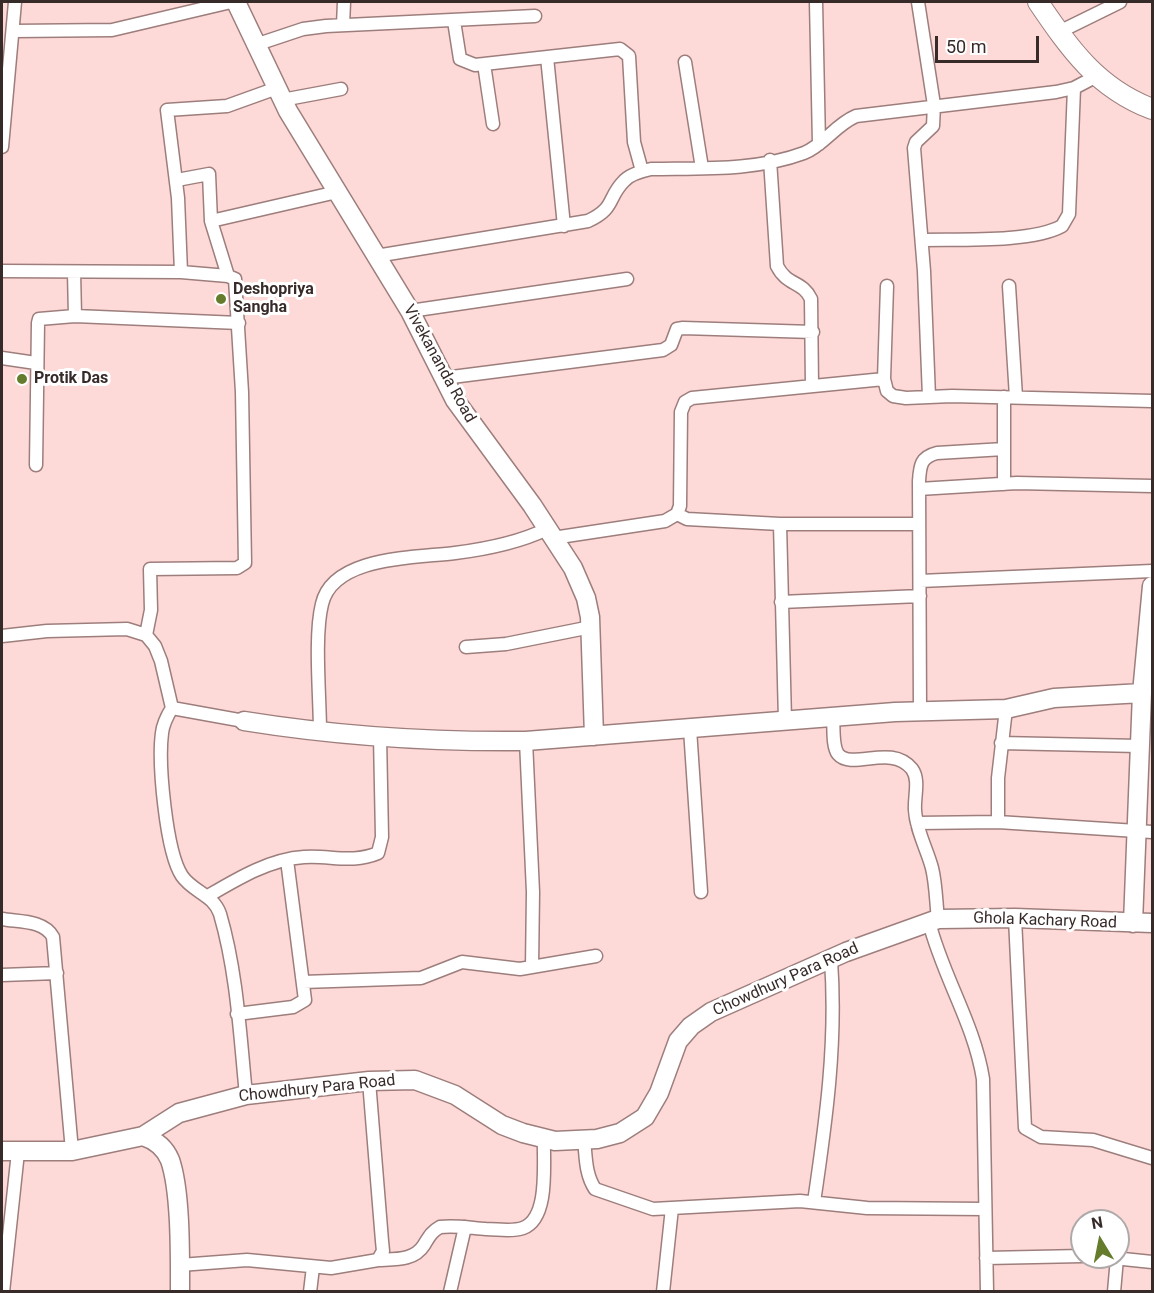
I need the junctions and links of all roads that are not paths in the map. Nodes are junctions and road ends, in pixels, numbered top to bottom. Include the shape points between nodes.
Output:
1 (15, 2) edge
2 (231, 2) edge
3 (236, 2) edge
4 (344, 2) edge
5 (816, 2) edge
6 (918, 2) edge
7 (1038, 2) edge
8 (1120, 2) edge
9 (535, 16) dead end
10 (454, 21) junction
11 (343, 25) junction
12 (14, 31) junction
13 (1059, 32) junction
14 (255, 45) junction
15 (547, 57) junction
16 (685, 62) dead end
17 (484, 64) junction
18 (1095, 77) junction
19 (1074, 88) junction
20 (341, 89) dead end
21 (279, 94) junction
22 (934, 105) junction
23 (1152, 109) edge
24 (493, 124) dead end
25 (819, 144) junction
26 (2, 147) edge
27 (770, 160) junction
28 (702, 168) junction
29 (642, 171) junction
30 (177, 180) junction
31 (337, 192) junction
32 (211, 220) junction
33 (564, 226) junction
34 (922, 240) junction
35 (376, 256) junction
36 (2, 271) edge
37 (74, 272) junction
38 (181, 272) junction
39 (228, 276) junction
40 (627, 279) dead end
41 (887, 286) dead end
42 (1009, 286) dead end
43 (410, 311) junction
44 (75, 316) junction
45 (239, 323) junction
46 (813, 332) junction
47 (2, 358) edge
48 (36, 363) junction
49 (444, 378) junction
50 (884, 379) junction
51 (812, 386) junction
52 (1010, 397) junction
53 (928, 398) junction
54 (1152, 401) edge
55 (1004, 449) junction
56 (36, 465) dead end
57 (1004, 484) junction
58 (1152, 486) edge
59 (919, 489) junction
60 (677, 514) junction
61 (780, 524) junction
62 (919, 524) junction
63 (550, 534) junction
64 (1152, 571) edge
65 (920, 581) junction
66 (1152, 586) edge
67 (920, 596) junction
68 (781, 602) junction
69 (591, 627) junction
70 (146, 635) junction
71 (2, 636) edge
72 (466, 647) dead end
73 (1149, 659) edge
74 (1142, 693) junction
75 (172, 708) junction
76 (1006, 709) junction
77 (920, 710) junction
78 (833, 717) junction
79 (785, 720) junction
80 (244, 721) joint
81 (690, 729) junction
82 (320, 732) junction
83 (380, 736) junction
84 (594, 736) junction
85 (526, 741) junction
86 (1001, 743) junction
87 (1139, 746) junction
88 (998, 822) junction
89 (917, 823) junction
90 (1144, 832) edge
91 (287, 860) junction
92 (701, 892) dead end
93 (208, 896) junction
94 (1015, 918) junction
95 (2, 919) edge
96 (934, 920) junction
97 (1133, 923) junction
98 (1152, 923) edge
99 (596, 956) dead end
100 (831, 960) junction
101 (532, 967) junction
102 (57, 973) junction
103 (2, 975) edge
104 (303, 982) junction
105 (237, 1014) junction
106 (369, 1081) junction
107 (246, 1095) junction
108 (144, 1136) junction
109 (544, 1138) junction
110 (584, 1140) junction
111 (10, 1151) edge
112 (72, 1151) junction
113 (1152, 1158) edge
114 (814, 1202) junction
115 (672, 1208) junction
116 (985, 1209) junction
117 (465, 1227) junction
118 (1070, 1256) edge
119 (986, 1258) junction
120 (1130, 1259) edge
121 (378, 1260) junction
122 (1152, 1262) edge
123 (180, 1265) junction
124 (312, 1267) junction
125 (1116, 1269) edge
126 (3, 1292) edge
127 (180, 1292) edge
128 (310, 1292) edge
129 (450, 1292) edge
130 (663, 1292) edge
131 (987, 1292) edge
132 (1114, 1292) edge

1 - 12 street
2 - 12 street via 112,30
3 - 14 street, Vivekananda Road
4 - 11 street
5 - 25 street
6 - 22 street
7 - 13 main road
8 - 13 street
9 - 10 street
10 - 11 street
10 - 17 street via 460,58 475,65
11 - 14 street via 303,29
12 - 26 street
13 - 18 main road
14 - 21 street, Vivekananda Road
15 - 17 street
15 - 29 street via 620,49 629,56 634,142
15 - 33 street
16 - 28 street
17 - 24 street
18 - 19 street
18 - 23 main road
19 - 22 street
19 - 34 street via 1069,214 1062,226 1041,233 996,238
20 - 21 street
21 - 30 street via 227,105 167,110
21 - 31 street, Vivekananda Road
22 - 25 street via 856,116 841,122
22 - 34 street via 933,126 914,148
25 - 27 street via 806,152
27 - 28 street
27 - 46 street via 777,266 790,283 807,290
28 - 29 street
29 - 33 street via 624,181 601,215
30 - 32 street via 209,174
30 - 38 street
31 - 32 street
31 - 35 street, Vivekananda Road
32 - 39 street
33 - 35 street
34 - 53 street
35 - 43 street, Vivekananda Road
36 - 37 street
37 - 38 street
37 - 44 street
38 - 39 street
39 - 45 street via 235,279
40 - 43 street
41 - 50 street
42 - 52 street
43 - 49 street, Vivekananda Road
44 - 45 street
44 - 48 street via 39,319
45 - 70 street via 244,563 237,568 150,569 151,610
46 - 49 street via 683,328 677,329 671,345 663,350
46 - 51 street
47 - 48 street
48 - 56 street
49 - 63 street, Vivekananda Road via 462,410
50 - 51 street
50 - 53 street via 893,396
51 - 60 street via 685,402 681,412
52 - 53 street
52 - 54 street
52 - 55 street
55 - 57 street
55 - 59 street via 927,455 920,468
57 - 58 street
57 - 59 street
59 - 62 street
60 - 61 street via 696,519
60 - 63 street via 665,522
61 - 62 street
61 - 68 street
62 - 65 street
63 - 69 street, Vivekananda Road via 573,568 586,598
63 - 82 street via 357,568 332,583 322,605 320,623
64 - 65 street
65 - 67 street
66 - 73 street
67 - 68 street
67 - 77 street
68 - 79 street
69 - 72 street via 506,644
69 - 84 street, Vivekananda Road
70 - 71 street via 127,629
70 - 75 street via 161,661
73 - 74 street
74 - 76 street via 1054,698
74 - 87 street
75 - 80 street
75 - 93 street via 162,731 160,754 176,866 184,879
76 - 77 street
76 - 86 street
77 - 78 street
78 - 79 street
78 - 89 street via 839,755 847,759 892,757 913,770
79 - 81 street
80 - 82 street
81 - 84 street
81 - 92 street
82 - 83 street
83 - 85 street
83 - 91 street via 382,837 378,853 350,860
84 - 85 street
85 - 101 street
86 - 87 street
86 - 88 street
87 - 90 street
88 - 89 street
88 - 90 street
89 - 96 street via 933,870
90 - 97 street
91 - 93 street via 250,873
91 - 104 street
93 - 105 street via 219,910 223,924
94 - 96 street, Ghola Kachary Road
94 - 97 street, Ghola Kachary Road
94 - 113 street via 1025,1128 1041,1137 1093,1140
95 - 102 street via 49,929 56,948
96 - 100 street, Chowdhury Para Road
96 - 116 street via 938,954 978,1050 983,1079
97 - 98 street, Ghola Kachary Road
99 - 101 street
100 - 110 street, Chowdhury Para Road via 711,1011 678,1041 659,1093 645,1117 620,1133
100 - 114 street via 834,1026
101 - 104 street via 506,969 462,962 421,978
102 - 103 street
102 - 112 street
104 - 105 street via 305,1000 301,1004
105 - 107 street
106 - 107 street, Chowdhury Para Road
106 - 109 street, Chowdhury Para Road via 415,1080 432,1085 502,1125
106 - 121 street via 383,1251
107 - 108 street, Chowdhury Para Road via 179,1113
108 - 112 street, Chowdhury Para Road
108 - 123 street via 155,1140 169,1158
109 - 110 street, Chowdhury Para Road
109 - 117 street via 542,1198 533,1222 507,1230
110 - 115 street via 588,1173 595,1189 653,1209
111 - 112 street, Chowdhury Para Road
111 - 126 street
114 - 115 street
114 - 116 street via 867,1208
115 - 130 street
116 - 119 street
117 - 121 street via 440,1227 412,1256
117 - 129 street
118 - 119 street
119 - 131 street
120 - 122 street
121 - 124 street via 356,1266
123 - 124 street via 247,1260
123 - 127 street
124 - 128 street
125 - 132 street

